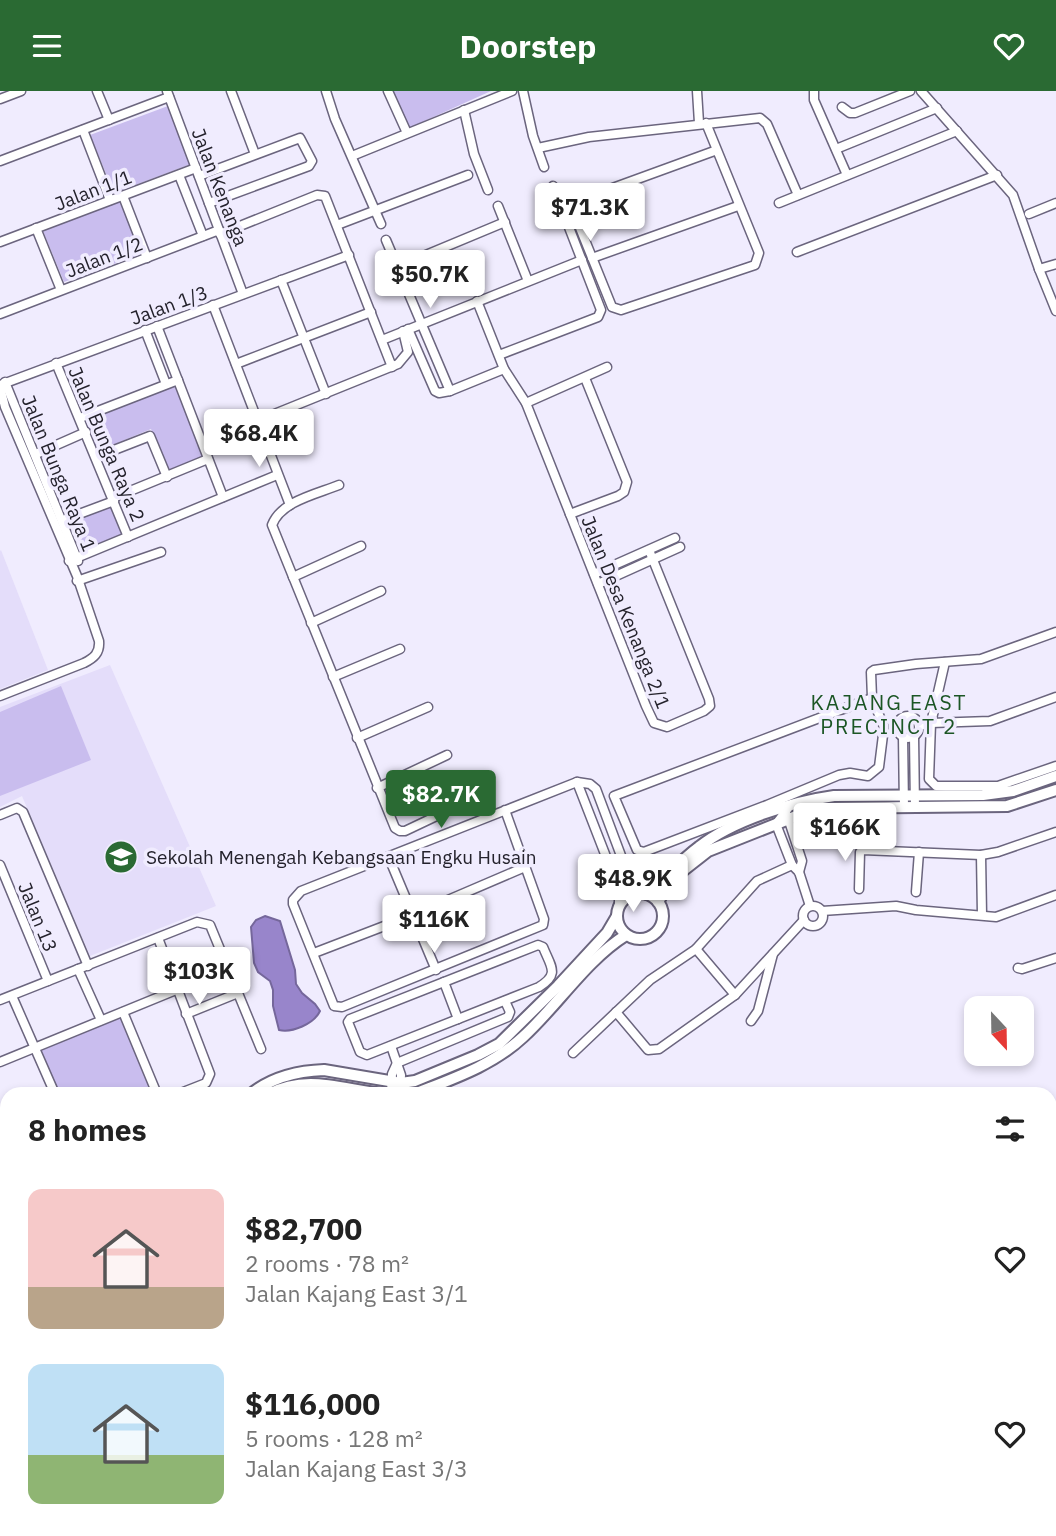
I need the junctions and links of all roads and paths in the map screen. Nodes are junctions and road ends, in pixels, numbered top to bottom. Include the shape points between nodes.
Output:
1 (21, 91) edge
2 (97, 91) edge
3 (231, 91) edge
4 (326, 91) edge
5 (388, 91) edge
6 (512, 91) edge
7 (523, 91) edge
8 (698, 91) edge
9 (814, 91) edge
10 (910, 91) edge
11 (921, 91) edge
12 (168, 94) edge
13 (0, 99) edge
14 (842, 107) dead end
15 (937, 108) junction
16 (464, 110) junction
17 (108, 120) junction
18 (703, 123) junction
19 (83, 130) junction
20 (957, 131) junction
21 (407, 133) junction
22 (538, 148) junction
23 (836, 149) junction
24 (717, 150) junction
25 (255, 155) junction
26 (352, 156) junction
27 (0, 161) edge
28 (544, 167) dead end
29 (198, 172) junction
30 (179, 174) junction
31 (468, 175) dead end
32 (997, 175) junction
33 (847, 176) junction
34 (553, 186) dead end
35 (488, 190) dead end
36 (798, 195) junction
37 (123, 196) junction
38 (110, 200) junction
39 (209, 203) junction
40 (779, 203) dead end
41 (1056, 203) edge
42 (498, 206) dead end
43 (738, 206) junction
44 (375, 211) junction
45 (1029, 214) dead end
46 (505, 222) junction
47 (381, 224) dead end
48 (337, 225) junction
49 (36, 228) junction
50 (220, 232) junction
51 (203, 236) junction
52 (386, 240) dead end
53 (0, 242) edge
54 (797, 251) dead end
55 (349, 255) junction
56 (147, 258) junction
57 (592, 258) junction
58 (582, 260) junction
59 (1056, 264) edge
60 (397, 267) junction
61 (1039, 269) junction
62 (281, 280) junction
63 (528, 281) junction
64 (61, 290) junction
65 (243, 294) junction
66 (477, 301) junction
67 (213, 305) junction
68 (1056, 311) edge
69 (371, 313) junction
70 (0, 314) edge
71 (420, 323) junction
72 (158, 326) junction
73 (145, 330) junction
74 (405, 330) junction
75 (303, 338) junction
76 (382, 340) junction
77 (499, 355) junction
78 (56, 363) junction
79 (236, 364) junction
80 (392, 367) junction
81 (607, 367) dead end
82 (504, 369) junction
83 (585, 378) junction
84 (178, 380) junction
85 (166, 384) junction
86 (2, 385) edge
87 (450, 391) junction
88 (326, 394) junction
89 (526, 403) junction
90 (3, 408) edge
91 (80, 418) junction
92 (257, 421) junction
93 (86, 432) junction
94 (36, 454) junction
95 (96, 457) junction
96 (208, 459) junction
97 (277, 475) junction
98 (167, 477) junction
99 (339, 485) dead end
100 (223, 497) junction
101 (113, 500) junction
102 (290, 505) junction
103 (570, 514) junction
104 (63, 520) junction
105 (128, 537) junction
106 (675, 538) dead end
107 (361, 546) dead end
108 (680, 547) dead end
109 (649, 550) junction
110 (161, 552) dead end
111 (79, 558) junction
112 (653, 559) junction
113 (69, 561) junction
114 (594, 574) junction
115 (293, 577) junction
116 (77, 579) junction
117 (598, 584) junction
118 (381, 591) dead end
119 (312, 623) junction
120 (1056, 632) edge
121 (400, 649) dead end
122 (945, 661) junction
123 (333, 677) junction
124 (0, 696) edge
125 (1056, 697) edge
126 (872, 698) junction
127 (428, 707) dead end
128 (931, 723) junction
129 (919, 726) junction
130 (884, 727) junction
131 (897, 727) junction
132 (903, 736) junction
133 (914, 736) junction
134 (357, 738) junction
135 (447, 755) dead end
136 (1056, 766) edge
137 (1056, 776) edge
138 (577, 782) junction
139 (377, 788) junction
140 (561, 788) junction
141 (1056, 790) edge
142 (584, 801) junction
143 (909, 802) junction
144 (464, 803) dead end
145 (505, 810) junction
146 (0, 815) edge
147 (780, 817) junction
148 (1056, 832) edge
149 (919, 852) junction
150 (981, 855) junction
151 (389, 858) junction
152 (0, 865) edge
153 (525, 867) junction
154 (796, 869) junction
155 (859, 889) dead end
156 (916, 892) dead end
157 (641, 894) junction
158 (1056, 895) edge
159 (658, 902) junction
160 (619, 903) junction
161 (810, 906) junction
162 (822, 911) junction
163 (413, 915) junction
164 (982, 915) junction
165 (617, 916) junction
166 (804, 920) junction
167 (626, 935) junction
168 (158, 938) junction
169 (696, 949) junction
170 (773, 951) junction
171 (314, 953) junction
172 (1056, 958) edge
173 (88, 966) junction
174 (1018, 968) dead end
175 (78, 969) junction
176 (436, 970) junction
177 (48, 981) junction
178 (443, 982) junction
179 (558, 986) junction
180 (538, 988) junction
181 (176, 990) junction
182 (238, 993) junction
183 (735, 995) junction
184 (12, 996) junction
185 (1, 999) edge
186 (505, 1001) junction
187 (123, 1012) junction
188 (616, 1012) junction
189 (186, 1014) junction
190 (458, 1019) junction
191 (102, 1020) junction
192 (751, 1021) dead end
193 (390, 1046) junction
194 (35, 1048) junction
195 (261, 1049) dead end
196 (573, 1053) dead end
197 (0, 1062) edge
198 (397, 1063) junction
199 (395, 1085) edge
200 (52, 1087) edge
201 (155, 1087) edge
202 (196, 1087) edge
203 (259, 1087) edge
204 (288, 1087) edge
205 (347, 1087) edge
206 (432, 1087) edge

1 - 13 street
2 - 17 street
3 - 25 street
4 - 26 street
5 - 21 street
6 - 16 street
7 - 22 street
8 - 18 street
9 - 23 street
10 - 14 street via 855,113
11 - 15 street
12 - 17 street
12 - 29 street, Jalan Kenanga
15 - 20 street
15 - 23 street
16 - 21 street
16 - 35 street
17 - 19 street
18 - 22 street
18 - 24 street
18 - 36 street via 764,119
19 - 27 street
19 - 38 street
20 - 32 street
20 - 33 street
21 - 26 street
22 - 28 street
23 - 33 street
24 - 43 street
24 - 57 street via 577,201 572,208
25 - 29 street, Jalan 1/1
25 - 39 street, Jalan 1/1 via 300,138 312,160 309,166
26 - 44 street
29 - 30 street, Jalan 1/1
29 - 39 street, Jalan Kenanga
30 - 37 street, Jalan 1/1
30 - 51 street
31 - 44 street
32 - 54 street
32 - 61 street via 1013,195
33 - 36 street
34 - 58 street
36 - 40 street
37 - 38 street, Jalan 1/1
37 - 56 street
38 - 49 street, Jalan 1/1
39 - 50 street, Jalan Kenanga
41 - 45 street
42 - 46 street
43 - 57 street
43 - 57 street via 759,253 755,265 621,310 612,307
44 - 47 street
44 - 48 street
46 - 60 street
46 - 63 street
48 - 50 street, Jalan 1/2 via 325,196 317,195
48 - 55 street
49 - 53 street, Jalan 1/1
49 - 64 street
50 - 51 street, Jalan 1/2
50 - 65 street, Jalan Kenanga
51 - 56 street, Jalan 1/2
52 - 60 street
55 - 62 street, Jalan 1/3
55 - 69 street
56 - 64 street, Jalan 1/2
58 - 63 street
58 - 77 street via 601,310 598,317
59 - 61 street
60 - 71 street
61 - 68 street
62 - 65 street, Jalan 1/3
62 - 75 street
63 - 66 street
64 - 70 street, Jalan 1/2
65 - 67 street, Jalan 1/3
66 - 71 street
66 - 77 street, Jalan Desa Kenanga 2/1
67 - 72 street, Jalan 1/3
67 - 79 street
69 - 75 street
69 - 76 street
71 - 74 street
71 - 87 street
72 - 73 street, Jalan 1/3
72 - 84 street
73 - 78 street, Jalan 1/3
73 - 85 street
74 - 76 street
74 - 80 street via 408,352
74 - 87 street via 435,391
75 - 79 street
75 - 88 street
76 - 80 street
77 - 82 street, Jalan Desa Kenanga 2/1
78 - 86 street, Jalan 1/3
78 - 91 street, Jalan Bunga Raya 2
79 - 92 street
80 - 88 street
81 - 83 street
82 - 87 street
82 - 89 street, Jalan Desa Kenanga 2/1
83 - 89 street
83 - 103 street, Jalan Desa Kenanga 2/1 via 628,482 624,492
84 - 85 street
84 - 96 street
85 - 91 street
86 - 90 street
86 - 94 street, Jalan Bunga Raya 1
88 - 92 street
89 - 103 street, Jalan Desa Kenanga 2/1
90 - 113 street
91 - 93 street, Jalan Bunga Raya 2
92 - 97 street
93 - 94 street
93 - 95 street, Jalan Bunga Raya 2
94 - 104 street, Jalan Bunga Raya 1
95 - 98 street via 150,436
95 - 101 street, Jalan Bunga Raya 2
96 - 98 street
96 - 100 street
97 - 100 street
97 - 102 street
98 - 101 street
99 - 102 street
100 - 105 street
101 - 104 street
101 - 105 street, Jalan Bunga Raya 2
102 - 115 street via 272,525
103 - 114 street, Jalan Desa Kenanga 2/1
104 - 111 street, Jalan Bunga Raya 1
105 - 111 street
106 - 109 street
107 - 115 street
108 - 112 street
109 - 112 street
109 - 114 street
110 - 116 street
111 - 113 street
111 - 116 street, Jalan Bunga Raya 1
112 - 117 street
112 - 117 street, Jalan Desa Kenanga 2/1 via 709,699 710,706 695,715 667,727 654,723
113 - 116 street
114 - 117 street, Jalan Desa Kenanga 2/1
115 - 119 street
116 - 124 street via 99,641 97,653 84,663
118 - 119 street
119 - 123 street
120 - 122 street via 981,659
121 - 123 street
122 - 126 street via 874,670
122 - 128 street
123 - 134 street
125 - 128 street via 990,721
126 - 130 street
126 - 130 street via 614,796 637,850 644,852 839,775 874,773 879,767
127 - 134 street
128 - 129 street
128 - 136 street via 929,779 936,786 998,786
129 - 131 street via 908,716 901,718
129 - 133 street
130 - 131 street
131 - 132 street
132 - 133 street
132 - 143 street
133 - 143 street
134 - 139 street
135 - 139 street
137 - 143 street via 1013,791
138 - 140 street
138 - 142 street
138 - 157 street via 596,789
139 - 144 street via 400,831
140 - 142 street
140 - 145 street
141 - 143 street via 1007,806
142 - 160 street via 619,890
143 - 147 street via 826,808
143 - 147 street via 834,796 791,805
145 - 151 street
145 - 153 street
146 - 173 street via 18,808 23,812
147 - 154 street
147 - 154 street via 802,861
147 - 157 street via 715,836
147 - 159 street via 708,851 668,885
148 - 150 street
149 - 150 street
149 - 155 street via 860,852
149 - 156 street
150 - 164 street
151 - 163 street
151 - 171 street via 296,895 295,910
152 - 177 street, Jalan 13
153 - 163 street
153 - 176 street via 543,925
154 - 161 street
154 - 169 street via 774,871 757,881
157 - 159 street
157 - 160 street
158 - 164 street via 996,916
159 - 167 street via 663,915 659,929 648,938
160 - 165 street
161 - 162 street
161 - 166 street
162 - 164 street via 896,906
162 - 166 street via 822,920 816,925
163 - 171 street
163 - 176 street
165 - 167 street
165 - 179 street
166 - 170 street
167 - 206 street via 522,1038 471,1072
168 - 173 street
168 - 181 street
168 - 182 street via 197,922 211,925
169 - 183 street
169 - 188 street via 650,980
170 - 183 street
170 - 192 street via 758,1011
171 - 176 street via 334,1006 342,1007
172 - 174 street
173 - 175 street
175 - 177 street
175 - 191 street
177 - 184 street
178 - 180 street via 538,945 553,972
178 - 190 street
178 - 193 street via 348,1020 363,1054
179 - 180 street
179 - 199 street via 499,1044 415,1081
180 - 186 street
181 - 187 street
181 - 189 street
182 - 189 street
182 - 195 street
183 - 188 street via 654,1051
184 - 185 street
184 - 194 street
186 - 190 street
186 - 198 street via 508,1017
187 - 191 street
187 - 201 street
188 - 196 street
189 - 202 street via 210,1074 206,1083
190 - 193 street
191 - 194 street
193 - 198 street
194 - 197 street
194 - 200 street
198 - 199 street
199 - 203 street via 313,1070 281,1076
204 - 205 street via 325,1083

